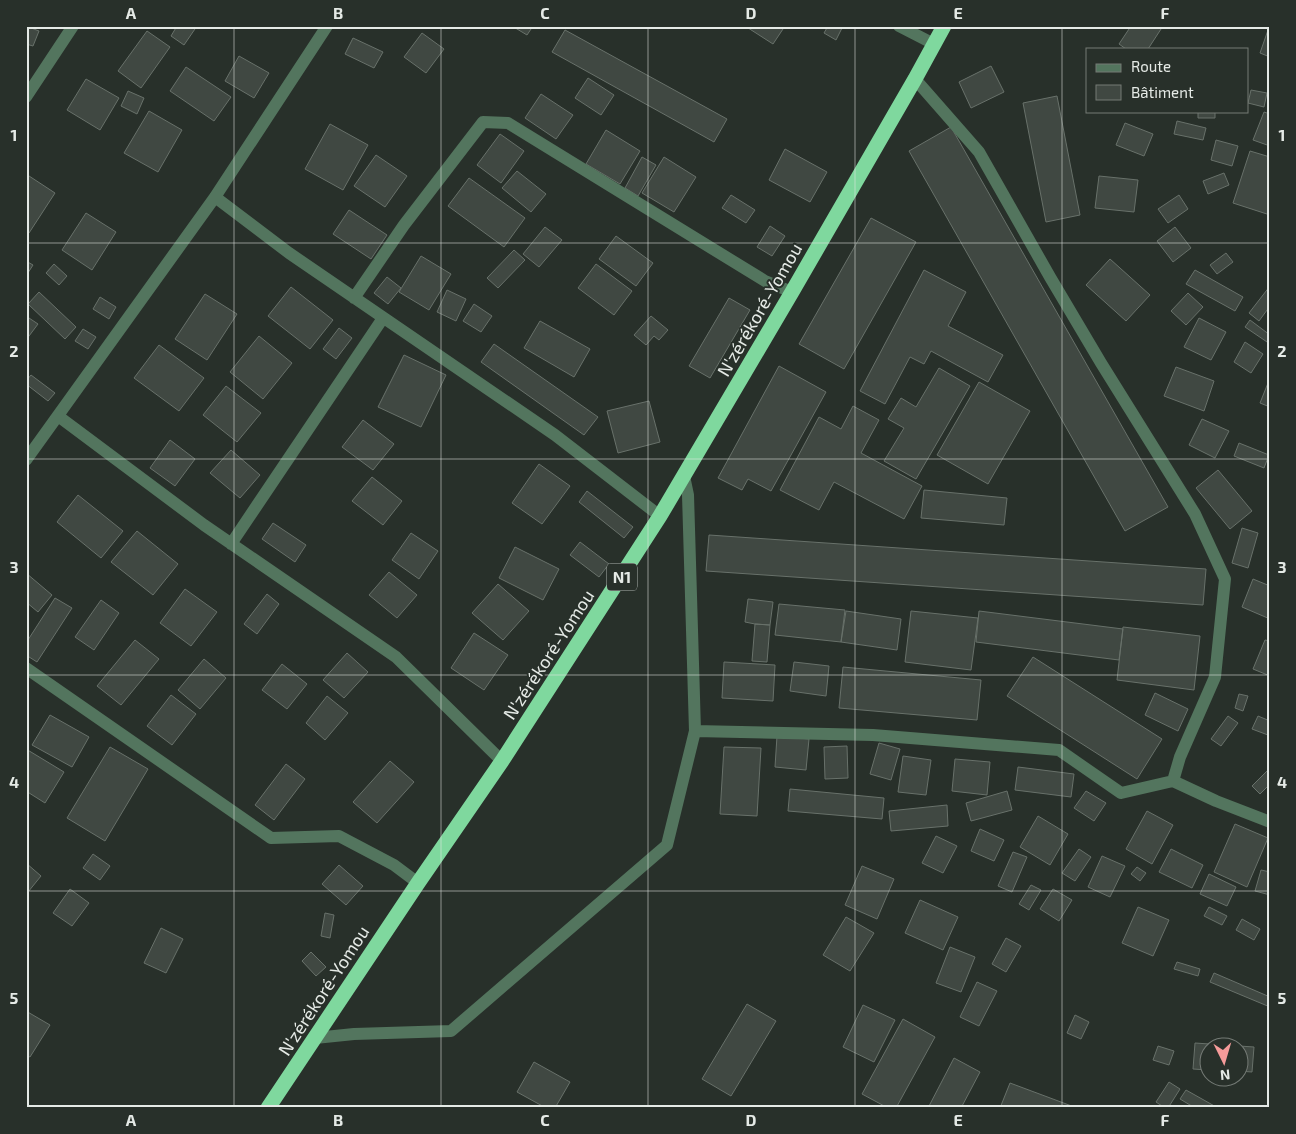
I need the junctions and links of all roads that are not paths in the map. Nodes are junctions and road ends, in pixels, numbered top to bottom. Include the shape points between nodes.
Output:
1 (73, 26) edge
2 (327, 26) edge
3 (899, 26) edge
4 (944, 26) edge
5 (934, 44) junction
6 (915, 80) junction
7 (26, 97) edge
8 (215, 197) junction
9 (792, 292) junction
10 (354, 298) junction
11 (382, 318) junction
12 (58, 416) junction
13 (26, 460) edge
14 (684, 476) junction
15 (660, 516) junction
16 (231, 544) junction
17 (26, 668) edge
18 (695, 730) junction
19 (502, 761) junction
20 (1173, 781) junction
21 (1270, 822) edge
22 (418, 883) junction
23 (315, 1038) junction
24 (268, 1108) edge

1 - 7 street
2 - 8 street
3 - 5 street
4 - 5 highway, N'zérékoré-Yomou / N1
5 - 6 highway, N'zérékoré-Yomou / N1
6 - 9 highway, N'zérékoré-Yomou / N1
6 - 20 street via 979,152 1115,386 1196,514 1225,580 1216,677
8 - 10 street
8 - 12 street
9 - 10 street via 765,281 508,123 483,122
9 - 14 highway, N'zérékoré-Yomou / N1
10 - 11 street
11 - 15 street via 555,436
11 - 16 street
12 - 13 street
12 - 16 street
14 - 15 highway, N'zérékoré-Yomou / N1
14 - 18 street via 688,495
15 - 19 highway, N'zérékoré-Yomou / N1
16 - 19 street via 396,657
17 - 22 street via 271,838 339,836 394,865
18 - 20 street via 873,735 1059,750 1121,793
18 - 23 street via 667,845 451,1031
19 - 22 highway, N'zérékoré-Yomou / N1
20 - 21 street
22 - 23 highway, N'zérékoré-Yomou / N1
23 - 24 highway, N'zérékoré-Yomou / N1

